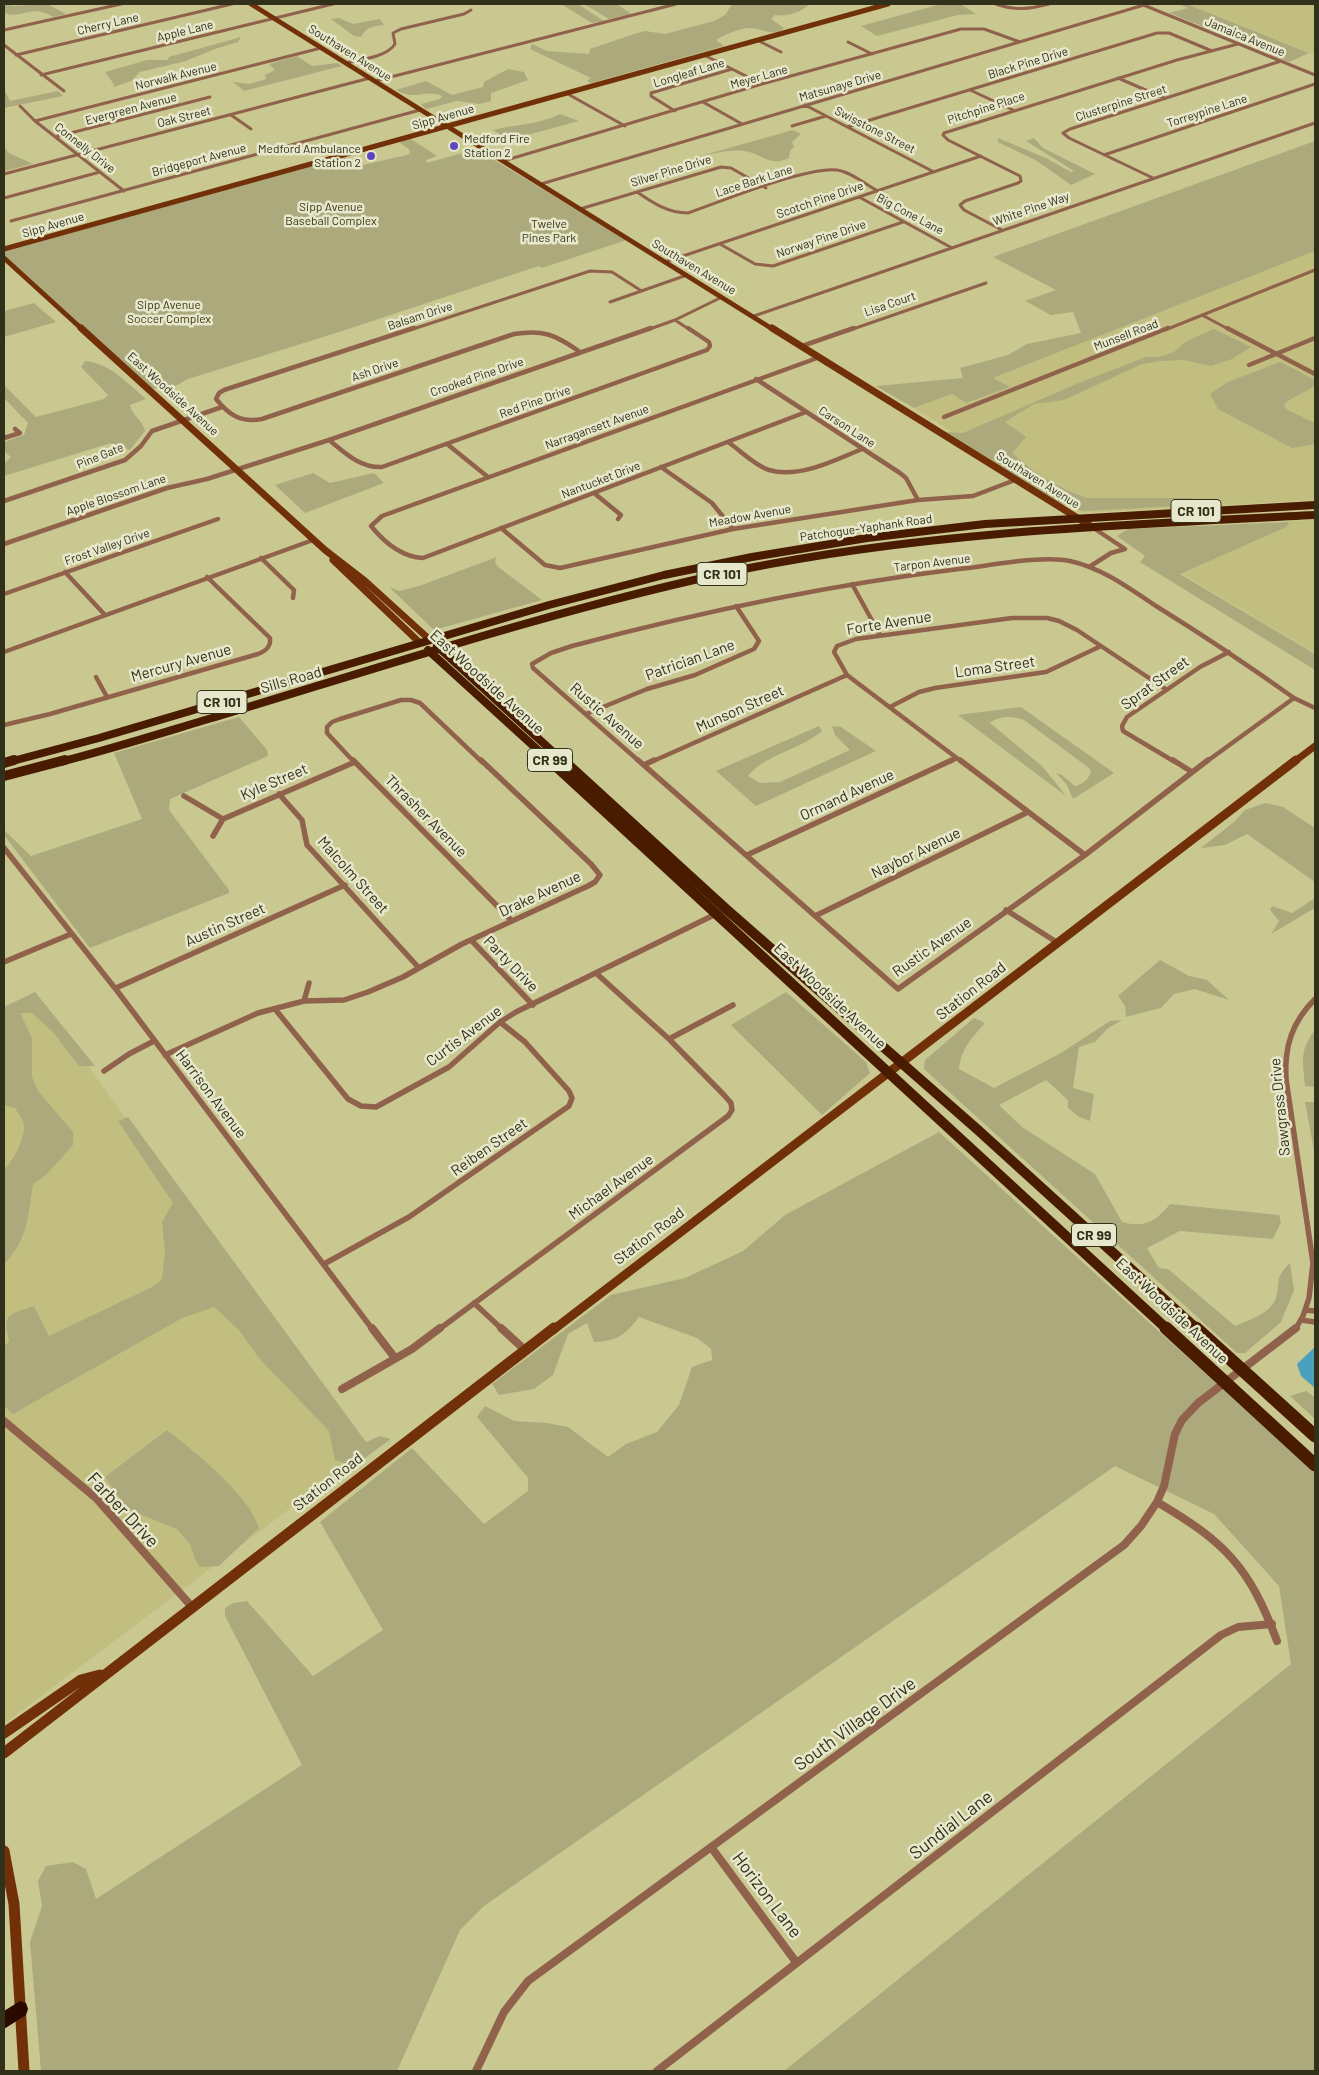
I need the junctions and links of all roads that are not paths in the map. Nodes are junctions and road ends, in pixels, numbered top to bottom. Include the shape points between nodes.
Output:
1 (121, 4) edge
2 (232, 4) edge
3 (250, 4) edge
4 (333, 4) edge
5 (676, 4) edge
6 (888, 4) edge
7 (996, 4) edge
8 (1049, 4) edge
9 (1142, 4) edge
10 (471, 10) dead end
11 (273, 18) junction
12 (4, 30) edge
13 (757, 40) junction
14 (848, 42) dead end
15 (1020, 42) junction
16 (1238, 44) junction
17 (4, 45) edge
18 (321, 48) junction
19 (1212, 51) junction
20 (781, 52) dead end
21 (704, 54) junction
22 (872, 54) junction
23 (16, 55) junction
24 (1281, 61) junction
25 (345, 63) junction
26 (732, 69) junction
27 (41, 75) junction
28 (1315, 75) edge
29 (1118, 78) junction
30 (372, 80) junction
31 (762, 84) junction
32 (1315, 84) edge
33 (970, 90) junction
34 (64, 91) dead end
35 (566, 93) junction
36 (210, 97) dead end
37 (1164, 98) junction
38 (703, 102) junction
39 (806, 105) junction
40 (20, 106) dead end
41 (420, 110) junction
42 (1012, 110) junction
43 (675, 111) junction
44 (231, 115) junction
45 (826, 116) junction
46 (35, 121) junction
47 (1315, 123) edge
48 (742, 124) junction
49 (446, 126) junction
50 (625, 126) junction
51 (792, 126) dead end
52 (848, 127) junction
53 (251, 129) dead end
54 (55, 137) junction
55 (77, 154) junction
56 (1104, 155) junction
57 (980, 156) junction
58 (503, 161) junction
59 (100, 172) junction
60 (934, 172) junction
61 (4, 174) edge
62 (1153, 178) junction
63 (541, 184) junction
64 (766, 188) junction
65 (124, 191) junction
66 (878, 191) junction
67 (637, 192) junction
68 (859, 197) junction
69 (4, 198) edge
70 (580, 209) junction
71 (12, 221) dead end
72 (903, 222) junction
73 (1002, 230) junction
74 (720, 244) junction
75 (952, 248) junction
76 (4, 249) edge
77 (4, 258) edge
78 (665, 262) junction
79 (1315, 270) edge
80 (686, 275) junction
81 (986, 283) dead end
82 (640, 290) junction
83 (722, 297) junction
84 (610, 302) dead end
85 (1202, 315) junction
86 (754, 316) junction
87 (675, 320) junction
88 (1315, 338) edge
89 (802, 346) junction
90 (580, 352) junction
91 (1276, 354) junction
92 (820, 357) junction
93 (1249, 365) dead end
94 (1315, 374) edge
95 (756, 379) junction
96 (222, 407) junction
97 (806, 412) junction
98 (944, 417) dead end
99 (182, 420) junction
100 (15, 429) dead end
101 (4, 438) edge
102 (328, 440) junction
103 (728, 442) junction
104 (447, 444) junction
105 (862, 449) junction
106 (661, 467) junction
107 (236, 469) junction
108 (488, 477) junction
109 (1015, 480) junction
110 (594, 493) junction
111 (918, 500) junction
112 (4, 501) edge
113 (1315, 504) edge
114 (1315, 515) edge
115 (1076, 518) junction
116 (218, 519) dead end
117 (618, 519) dead end
118 (1092, 527) junction
119 (501, 528) junction
120 (733, 529) junction
121 (313, 540) junction
122 (4, 544) edge
123 (403, 554) joint
124 (261, 558) junction
125 (1089, 567) junction
126 (65, 572) junction
127 (207, 577) junction
128 (852, 584) junction
129 (4, 594) edge
130 (293, 598) dead end
131 (736, 606) junction
132 (105, 615) junction
133 (880, 635) junction
134 (431, 646) junction
135 (1101, 646) junction
136 (4, 652) edge
137 (1228, 652) junction
138 (538, 672) joint
139 (847, 675) junction
140 (96, 677) dead end
141 (1167, 690) junction
142 (107, 697) junction
143 (1294, 698) junction
144 (890, 707) junction
145 (1315, 708) edge
146 (586, 714) junction
147 (4, 725) edge
148 (327, 727) joint
149 (1315, 746) edge
150 (957, 758) junction
151 (355, 762) junction
152 (4, 763) edge
153 (644, 765) junction
154 (1192, 772) junction
155 (4, 777) edge
156 (278, 794) junction
157 (184, 796) dead end
158 (1028, 812) junction
159 (223, 818) junction
160 (213, 836) dead end
161 (4, 848) edge
162 (747, 855) junction
163 (1085, 855) junction
164 (345, 885) junction
165 (1006, 910) junction
166 (722, 911) junction
167 (814, 916) junction
168 (512, 921) junction
169 (70, 934) junction
170 (472, 940) junction
171 (1058, 943) junction
172 (5, 960) edge
173 (419, 968) junction
174 (596, 974) junction
175 (309, 983) dead end
176 (116, 988) junction
177 (1315, 999) edge
178 (304, 1001) junction
179 (533, 1005) junction
180 (733, 1005) dead end
181 (275, 1009) junction
182 (500, 1022) junction
183 (669, 1039) junction
184 (154, 1041) junction
185 (165, 1055) junction
186 (903, 1064) junction
187 (104, 1071) dead end
188 (889, 1074) junction
189 (324, 1264) junction
190 (474, 1303) junction
191 (1305, 1310) junction
192 (1315, 1311) edge
193 (1301, 1320) junction
194 (1315, 1322) edge
195 (525, 1350) junction
196 (395, 1358) junction
197 (1242, 1370) junction
198 (1225, 1382) junction
199 (342, 1389) dead end
200 (4, 1421) edge
201 (1315, 1436) edge
202 (1315, 1464) edge
203 (1157, 1502) junction
204 (192, 1607) junction
205 (1272, 1624) junction
206 (1277, 1640) dead end
207 (105, 1674) junction
208 (4, 1733) edge
209 (4, 1752) edge
210 (711, 1847) junction
211 (4, 1851) edge
212 (796, 1962) junction
213 (20, 2009) junction
214 (4, 2021) edge
215 (24, 2071) edge
216 (476, 2071) edge
217 (657, 2071) edge

1 - 12 street
2 - 23 street, Cherry Lane
3 - 11 main road, Southaven Avenue
4 - 11 street, Apple Lane
5 - 30 street, Oak Street
6 - 13 main road, Sipp Avenue
7 - 8 street via 1021,11
9 - 15 street, Matsunaye Drive
9 - 16 street, Jamaica Avenue
10 - 25 street via 401,29 393,33 396,43 388,51
11 - 18 main road, Southaven Avenue
11 - 27 street, Apple Lane
13 - 20 street
13 - 21 main road, Sipp Avenue
14 - 22 street
15 - 22 street, Meyer Lane via 992,30 968,28
15 - 39 street, Matsunaye Drive
16 - 19 street, Pitchpine Place
16 - 24 street, Jamaica Avenue
17 - 23 street
18 - 25 main road, Southaven Avenue
18 - 46 street, Norwalk Avenue
19 - 29 street, Pitchpine Place
19 - 33 street, Black Pine Drive via 1174,35 1157,33
21 - 26 street
21 - 35 main road, Sipp Avenue
22 - 31 street, Meyer Lane
23 - 27 street
24 - 28 street, Jamaica Avenue
24 - 37 street, Clusterpine Street
25 - 30 main road, Southaven Avenue
26 - 31 street
26 - 43 street, Longleaf Lane via 651,93 650,96
27 - 34 street
29 - 37 street
29 - 42 street, Pitchpine Place
30 - 41 main road, Southaven Avenue
30 - 44 street, Oak Street
31 - 38 street, Meyer Lane
32 - 56 street, Torreypine Lane
33 - 42 street
33 - 52 street, Black Pine Drive
35 - 49 main road, Sipp Avenue
35 - 50 street
36 - 54 street, Evergreen Avenue
37 - 56 street, Clusterpine Street via 1063,133
38 - 43 street, Meyer Lane
38 - 48 street
39 - 45 street, Swisstone Street
39 - 48 street, Matsunaye Drive
40 - 46 street, Connelly Drive
41 - 49 main road, Southaven Avenue
41 - 65 street, Bridgeport Avenue
42 - 57 street, Pitchpine Place via 948,130 943,135
43 - 50 street, Meyer Lane
44 - 53 street
44 - 55 street, Oak Street
45 - 51 street
45 - 52 street, Swisstone Street
46 - 54 street, Connelly Drive
47 - 62 street, White Pine Way
48 - 63 street, Matsunaye Drive
49 - 58 street, Southaven Avenue
49 - 76 main road, Sipp Avenue
50 - 58 street, Meyer Lane
52 - 60 street, Swisstone Street
54 - 55 street, Connelly Drive
55 - 59 street, Connelly Drive
55 - 61 street, Oak Street
56 - 62 street, Clusterpine Street
57 - 60 street, Scotch Pine Drive
57 - 73 street, Pitchpine Place via 1017,174 1020,181 960,205
58 - 63 street, Southaven Avenue
59 - 65 street, Connelly Drive
59 - 69 street
60 - 66 street, Scotch Pine Drive
62 - 73 street, White Pine Way
63 - 70 street, Southaven Avenue
64 - 66 street, Lace Bark Lane via 831,169
64 - 67 street, Silver Pine Drive via 731,168 721,167
64 - 67 street, Lace Bark Lane via 683,213 669,211
65 - 71 street, Bridgeport Avenue
66 - 68 street, Scotch Pine Drive
67 - 70 street, Silver Pine Drive
68 - 72 street, Big Cone Lane
68 - 74 street, Scotch Pine Drive
70 - 78 street, Southaven Avenue
72 - 74 street, Norway Pine Drive via 773,266 755,264
72 - 75 street, Big Cone Lane
73 - 75 street, White Pine Way
74 - 78 street, Scotch Pine Drive
75 - 86 street, White Pine Way
77 - 99 main road, East Woodside Avenue / CR 99
78 - 80 street, Southaven Avenue
79 - 85 street, Munsell Road
80 - 82 street
80 - 83 street, Southaven Avenue
81 - 89 street, Lisa Court
82 - 84 street
82 - 96 street, Balsam Drive via 612,272 590,271 224,390 216,396
83 - 86 street, Southaven Avenue
83 - 87 street, Crooked Pine Drive
85 - 91 street
85 - 98 street, Munsell Road
86 - 89 street, Southaven Avenue
87 - 90 street, Crooked Pine Drive
87 - 104 street, Red Pine Drive via 709,342 707,350
88 - 91 street
89 - 92 street, Southaven Avenue
90 - 96 street, Ash Drive via 558,337 539,331 514,334 262,419 238,419
90 - 102 street, Crooked Pine Drive
91 - 93 street
91 - 94 street
92 - 95 street, Narragansett Avenue
92 - 109 street, Southaven Avenue
95 - 97 street, Carson Lane
95 - 108 street, Narragansett Avenue
96 - 99 street, Pine Gate
97 - 103 street, Nantucket Drive
97 - 105 street, Carson Lane
99 - 107 main road, East Woodside Avenue / CR 99
99 - 112 street, Pine Gate via 152,431 125,460
100 - 101 street via 20,433
102 - 104 street, Red Pine Drive via 360,464 375,468
102 - 107 street, Crooked Pine Drive
103 - 105 street via 765,468 779,472 825,465
103 - 106 street, Nantucket Drive
104 - 108 street
105 - 111 street, Carson Lane via 906,478
106 - 110 street, Nantucket Drive
106 - 120 street via 712,503
107 - 121 main road, East Woodside Avenue / CR 99
107 - 122 street, Apple Blossom Lane via 167,488
108 - 123 street, Narragansett Avenue via 382,516 371,526
109 - 111 street, Meadow Avenue via 973,496
109 - 115 street, Southaven Avenue
110 - 117 street via 621,514
110 - 119 street, Nantucket Drive
111 - 120 street, Meadow Avenue
113 - 115 main road, Patchogue-Yaphank Road / CR 101
114 - 118 main road, Patchogue-Yaphank Road / CR 101
115 - 118 main road, Southaven Avenue
115 - 134 main road, Patchogue-Yaphank Road / CR 101 via 926,530 810,546 664,575 521,613 502,623
116 - 126 street, Frost Valley Drive
118 - 125 street, Southaven Avenue via 1125,549 1111,553
118 - 134 main road, Patchogue-Yaphank Road / CR 101 via 906,543 764,566 628,596
119 - 120 street, Meadow Avenue via 545,564 560,568
119 - 123 street, Nantucket Drive via 423,558
121 - 124 street
121 - 134 main road, East Woodside Avenue / CR 99 via 365,581
124 - 127 street
124 - 130 street via 294,590
125 - 128 street, Tarpon Avenue via 1070,561 1045,561
125 - 137 street, Tarpon Avenue via 1101,571
126 - 129 street, Frost Valley Drive
126 - 132 street
127 - 132 street
127 - 142 street, Mercury Avenue via 270,638 269,648 258,654
128 - 131 street, Tarpon Avenue
128 - 133 street
131 - 138 street, Tarpon Avenue via 651,625 548,654 532,664
131 - 146 street, Patrician Lane via 759,641 754,649 695,675 647,688
132 - 136 street
133 - 135 street, Forte Avenue via 1035,617 1068,625
133 - 139 street, Forte Avenue via 837,646 834,652
134 - 152 main road, Sills Road / CR 101
134 - 155 main road, Sills Road / CR 101 via 319,686
134 - 166 main road, East Woodside Avenue / CR 99
135 - 141 street, Forte Avenue
135 - 144 street, Loma Street via 1046,672 935,688 919,692
137 - 141 street, Sprat Street via 1200,666
137 - 143 street, Tarpon Avenue
138 - 146 street, Rustic Avenue
139 - 144 street, Forte Avenue
139 - 153 street, Munson Street
140 - 142 street
141 - 154 street, Sprat Street via 1127,718 1123,731
142 - 147 street, Mercury Avenue
143 - 145 street, Tarpon Avenue
143 - 154 street, Rustic Avenue
144 - 150 street, Forte Avenue
146 - 153 street, Rustic Avenue
148 - 151 street, Thrasher Avenue via 327,733
148 - 168 street, Drake Avenue via 340,718 401,700 420,703 600,875 588,886
149 - 171 main road, Station Road
150 - 158 street, Forte Avenue
150 - 162 street, Ormand Avenue
151 - 156 street, Kyle Street
151 - 168 street, Thrasher Avenue
153 - 162 street, Rustic Avenue
154 - 163 street, Rustic Avenue
156 - 159 street, Kyle Street
156 - 164 street, Malcolm Street via 302,820 307,845
157 - 159 street
158 - 163 street, Forte Avenue
158 - 167 street, Naybor Avenue
159 - 160 street
161 - 169 street, Harrison Avenue
162 - 167 street, Rustic Avenue
163 - 165 street, Rustic Avenue
164 - 173 street, Malcolm Street
164 - 176 street, Austin Street
165 - 167 street, Rustic Avenue via 898,989
165 - 171 street
166 - 174 street, Curtis Avenue
166 - 186 main road, East Woodside Avenue / CR 99
166 - 188 main road, East Woodside Avenue / CR 99
168 - 170 street, Drake Avenue
169 - 172 street
169 - 176 street, Harrison Avenue
170 - 173 street, Drake Avenue
170 - 179 street, Party Drive
171 - 186 main road, Station Road
173 - 178 street, Drake Avenue via 344,1000
174 - 179 street, Curtis Avenue
174 - 183 street, Michael Avenue
175 - 178 street
176 - 184 street, Harrison Avenue
177 - 191 street, Sawgrass Drive via 1290,1032 1285,1066 1313,1253 1314,1276
178 - 181 street, Drake Avenue
179 - 182 street, Curtis Avenue
180 - 183 street
181 - 182 street, Curtis Avenue via 342,1093 355,1105 364,1108 376,1107 449,1067
181 - 185 street, Drake Avenue via 258,1013
182 - 189 street, Reiben Street via 525,1042 569,1091 572,1098 569,1106 409,1217
183 - 190 street, Michael Avenue via 731,1103 732,1110 728,1116
184 - 185 street, Harrison Avenue
184 - 187 street
185 - 189 street, Harrison Avenue
186 - 188 main road, Station Road
186 - 197 main road, East Woodside Avenue / CR 99
188 - 195 main road, Station Road
188 - 198 main road, East Woodside Avenue / CR 99
189 - 196 street, Harrison Avenue
190 - 195 street
190 - 196 street, Michael Avenue
191 - 192 street
191 - 193 street, Sawgrass Drive
193 - 194 street
193 - 197 street, Sawgrass Drive via 1289,1336
195 - 204 main road, Station Road
196 - 199 street, Michael Avenue
197 - 198 street, South Village Drive
197 - 201 main road, East Woodside Avenue / CR 99
198 - 202 main road, East Woodside Avenue / CR 99
198 - 203 street, South Village Drive via 1182,1420 1175,1434 1164,1486
200 - 204 street, Farber Drive via 97,1499
203 - 205 street via 1223,1546 1255,1587
203 - 210 street, South Village Drive via 1141,1526 1114,1553
204 - 207 main road, Station Road
205 - 206 street
205 - 212 street, Sundial Lane via 1238,1627 1221,1635
207 - 208 main road via 81,1680
207 - 209 main road, Station Road
210 - 212 street, Horizon Lane
210 - 216 street, South Village Drive via 516,1992 497,2020
211 - 213 main road via 14,1904
212 - 217 street, Sundial Lane
213 - 214 highway
213 - 215 main road

